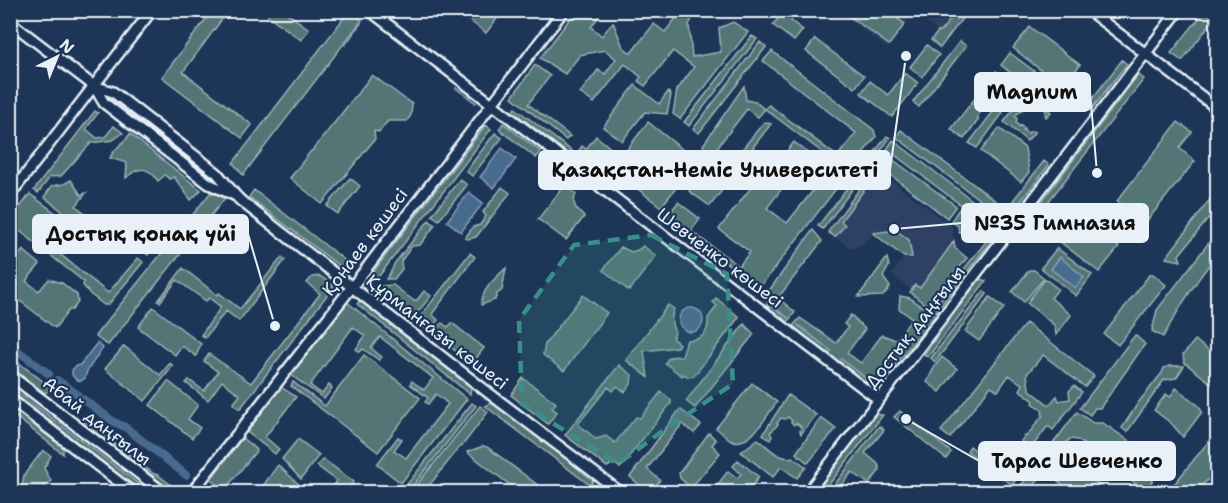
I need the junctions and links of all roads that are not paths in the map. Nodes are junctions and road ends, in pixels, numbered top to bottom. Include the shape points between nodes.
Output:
1 (152, 10) edge
2 (369, 10) edge
3 (564, 10) edge
4 (1089, 10) edge
5 (1179, 10) edge
6 (10, 22) edge
7 (1146, 54) junction
8 (94, 86) junction
9 (491, 104) junction
10 (1218, 109) edge
11 (10, 195) edge
12 (236, 196) junction
13 (352, 287) junction
14 (10, 375) edge
15 (10, 399) edge
16 (879, 400) junction
17 (132, 492) edge
18 (163, 492) edge
19 (192, 492) edge
20 (620, 492) edge
21 (808, 492) edge

1 - 8 street
2 - 9 street, Шевченко көшесі
3 - 9 street, Қонаев көшесі
4 - 7 street
5 - 7 street, Достық даңғылы
6 - 8 street, Құрманғазы көшесі
7 - 10 street
7 - 16 street, Достық даңғылы
8 - 11 street
8 - 12 street, Құрманғазы көшесі via 102,100 123,118 209,184
8 - 12 street, Құрманғазы көшесі via 110,90 218,173
9 - 13 street, Қонаев көшесі
9 - 16 street, Шевченко көшесі
12 - 13 street, Құрманғазы көшесі
13 - 19 street, Қонаев көшесі
13 - 20 street, Құрманғазы көшесі
14 - 18 street, Абай даңғылы
15 - 17 street, Абай даңғылы
16 - 21 street, Достық даңғылы

